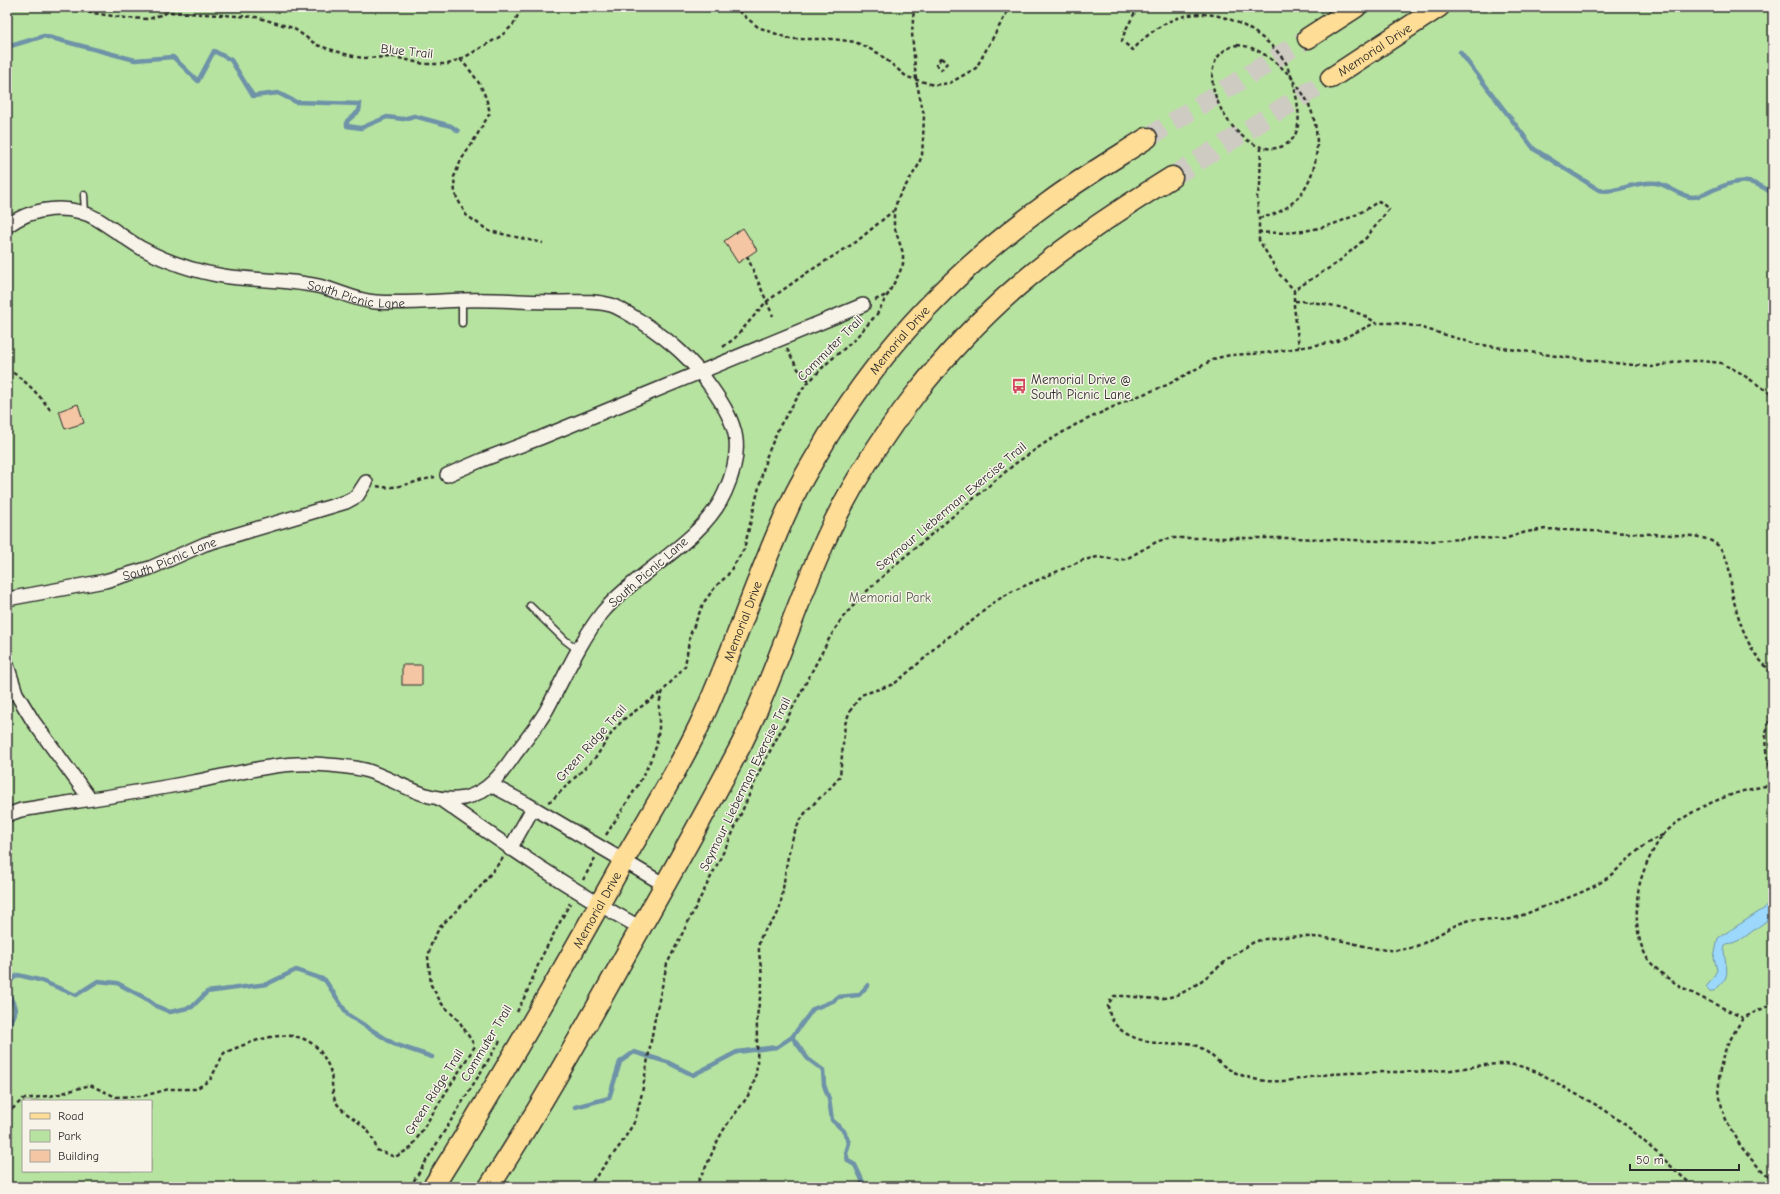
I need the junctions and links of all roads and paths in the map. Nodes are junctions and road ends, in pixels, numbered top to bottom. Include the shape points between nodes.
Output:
1 (25, 7) edge
2 (39, 7) edge
3 (522, 7) edge
4 (733, 7) edge
5 (914, 7) edge
6 (1010, 7) edge
7 (1138, 7) edge
8 (1356, 7) edge
9 (1439, 7) edge
10 (7, 8) edge
11 (1308, 38) tunnel mouth
12 (460, 59) junction
13 (947, 63) joint
14 (1292, 77) junction
15 (1331, 78) tunnel mouth
16 (916, 80) junction
17 (1147, 138) tunnel mouth
18 (1261, 147) junction
19 (1172, 177) tunnel mouth
20 (84, 195) dead end
21 (894, 211) junction
22 (85, 214) junction
23 (1259, 218) junction
24 (7, 226) edge
25 (1258, 232) junction
26 (543, 243) dead end
27 (747, 256) dead end
28 (1294, 290) junction
29 (462, 300) junction
30 (1295, 301) junction
31 (766, 302) junction
32 (863, 305) dead end
33 (773, 316) dead end
34 (462, 323) dead end
35 (1375, 323) junction
36 (785, 344) dead end
37 (1299, 347) junction
38 (7, 369) edge
39 (705, 371) junction
40 (809, 381) junction
41 (1773, 395) edge
42 (52, 412) dead end
43 (447, 474) joint
44 (366, 482) joint
45 (7, 599) edge
46 (530, 606) dead end
47 (578, 650) junction
48 (7, 665) edge
49 (1773, 678) edge
50 (664, 691) junction
51 (1773, 708) edge
52 (1773, 774) edge
53 (491, 785) junction
54 (1773, 785) edge
55 (90, 799) junction
56 (440, 799) junction
57 (533, 808) junction
58 (7, 815) edge
59 (1663, 835) junction
60 (605, 838) dead end
61 (510, 849) junction
62 (593, 860) dead end
63 (624, 861) junction
64 (581, 883) dead end
65 (665, 884) junction
66 (570, 903) dead end
67 (599, 906) junction
68 (641, 928) junction
69 (1773, 1006) edge
70 (514, 1018) dead end
71 (1743, 1018) junction
72 (502, 1038) dead end
73 (7, 1114) edge
74 (1773, 1180) edge
75 (410, 1187) edge
76 (433, 1187) edge
77 (489, 1187) edge
78 (588, 1187) edge
79 (694, 1187) edge
80 (943, 1187) edge
81 (956, 1187) edge
82 (1696, 1187) edge

1 - 10 path
2 - 12 path, Blue Trail via 126,18 149,19 168,12 256,17 293,28 317,45 362,58 395,57 424,64 448,64
3 - 12 path, Blue Trail via 513,25 501,36
4 - 16 path via 758,27 790,39 855,42 878,53 906,77
5 - 16 path, Commuter Trail via 912,33
6 - 16 path via 976,68 950,83 934,85
7 - 14 path via 1122,41 1133,50 1145,37 1168,21 1184,16 1215,14 1235,21 1257,34 1286,63
8 - 11 main road
9 - 15 main road, Memorial Drive
12 - 26 path via 477,78 486,96 490,113 460,160 454,176 455,194 466,215 489,231
13 - 13 path via 942,58 936,65 941,70
14 - 18 path via 1299,114 1296,132 1283,146
14 - 18 path via 1269,56 1242,46 1228,48 1216,60 1212,84 1221,111 1237,132
14 - 23 path via 1308,103 1314,121 1317,144 1314,166 1308,184 1294,202 1273,216
16 - 21 path, Commuter Trail via 924,115 922,154 918,166 898,198
17 - 63 main road, Memorial Drive via 1051,200 973,262 936,297 872,371 796,491 698,728
18 - 23 path via 1260,185 1257,197
19 - 65 main road via 1086,233 1019,285 982,319 947,357 885,436 835,520 814,565 754,718
20 - 22 lane
21 - 31 path via 856,242
21 - 40 path, Commuter Trail via 894,226 903,253 903,264 889,294 867,326
22 - 24 street, South Picnic Lane via 67,209 36,211
22 - 29 street, South Picnic Lane via 178,266 205,273 327,288 369,302
23 - 25 path
25 - 28 path via 1259,240 1279,274
25 - 28 path via 1303,232 1333,224 1364,211 1379,201 1389,209 1366,238 1337,263
27 - 31 path
28 - 30 path
29 - 34 lane
29 - 39 street, South Picnic Lane via 588,301 612,306 632,315 665,337
30 - 35 path via 1338,307
30 - 37 path
31 - 33 path
31 - 39 path via 735,338 713,355
32 - 39 street
35 - 37 path, Seymour Lieberman Exercise Trail via 1335,342
35 - 41 path, Seymour Lieberman Exercise Trail via 1419,327 1476,344 1570,358 1652,367 1682,361 1721,363
36 - 40 path via 798,370
37 - 78 path, Seymour Lieberman Exercise Trail via 1216,358 1167,384 1075,425 1016,463 896,564 842,618 760,770 730,840 667,964 635,1121
38 - 42 path via 36,392
39 - 43 street
39 - 47 street, South Picnic Lane via 728,410 736,434 736,459 726,491 702,524 613,601
40 - 50 path, Commuter Trail via 779,427 766,458 744,549 727,576 704,602 690,634 685,666
43 - 44 path via 382,488
44 - 45 street, South Picnic Lane via 357,496 346,502 205,544 150,568 105,582
46 - 47 lane
47 - 53 street, South Picnic Lane via 544,714
48 - 55 street via 16,693 33,721
49 - 79 path via 1747,638 1735,605 1726,557 1720,547 1694,536 1546,529 1504,539 1413,542 1190,537 1158,541 1118,560 1098,557 1083,560 1013,591 938,644 894,684 861,695 850,711 845,724 840,776 798,824 788,858 780,906 776,916 762,934 759,944 762,978 753,1086 722,1131
50 - 57 path, Green Ridge Trail via 624,719 596,757 552,800
50 - 60 path, Commuter Trail via 659,703 656,747 638,785
51 - 52 path via 1764,743
53 - 56 street, South Picnic Lane via 467,798
53 - 57 street
54 - 59 path via 1756,787 1712,803 1682,819
55 - 56 street, South Picnic Lane via 265,769 310,764 345,766 368,771 421,794
55 - 58 street, South Picnic Lane via 21,810
56 - 61 street, South Picnic Lane
57 - 61 street
57 - 63 street
59 - 71 path via 1640,878 1637,894 1639,938 1654,966 1671,981
59 - 82 path via 1640,848 1600,883 1576,895 1512,919 1474,919 1409,949 1381,950 1326,938 1257,941 1233,955 1205,978 1174,996 1153,999 1114,996 1108,1004 1108,1014 1113,1023 1126,1034 1146,1041 1187,1043 1197,1046 1231,1070 1266,1081 1292,1081 1331,1074 1415,1073 1463,1069 1483,1064 1523,1067 1544,1075 1614,1116 1686,1181
61 - 67 street, South Picnic Lane
61 - 73 path, Green Ridge Trail via 480,887 440,927 432,941 428,957 431,985 442,1004 459,1021 475,1046 411,1148 395,1157 377,1150 368,1132 335,1100 330,1070 319,1049 303,1038 281,1034 224,1053 210,1080 196,1089 169,1089 143,1096 116,1097 90,1085 56,1095 23,1099
62 - 64 path
63 - 65 street
63 - 67 main road, Memorial Drive
65 - 68 main road
66 - 70 path, Commuter Trail
67 - 68 street, South Picnic Lane
67 - 76 main road, Memorial Drive via 555,985
68 - 77 main road
69 - 71 path
71 - 74 path via 1726,1049 1721,1065 1719,1098 1724,1115 1738,1143
72 - 75 path, Commuter Trail
80 - 81 path

